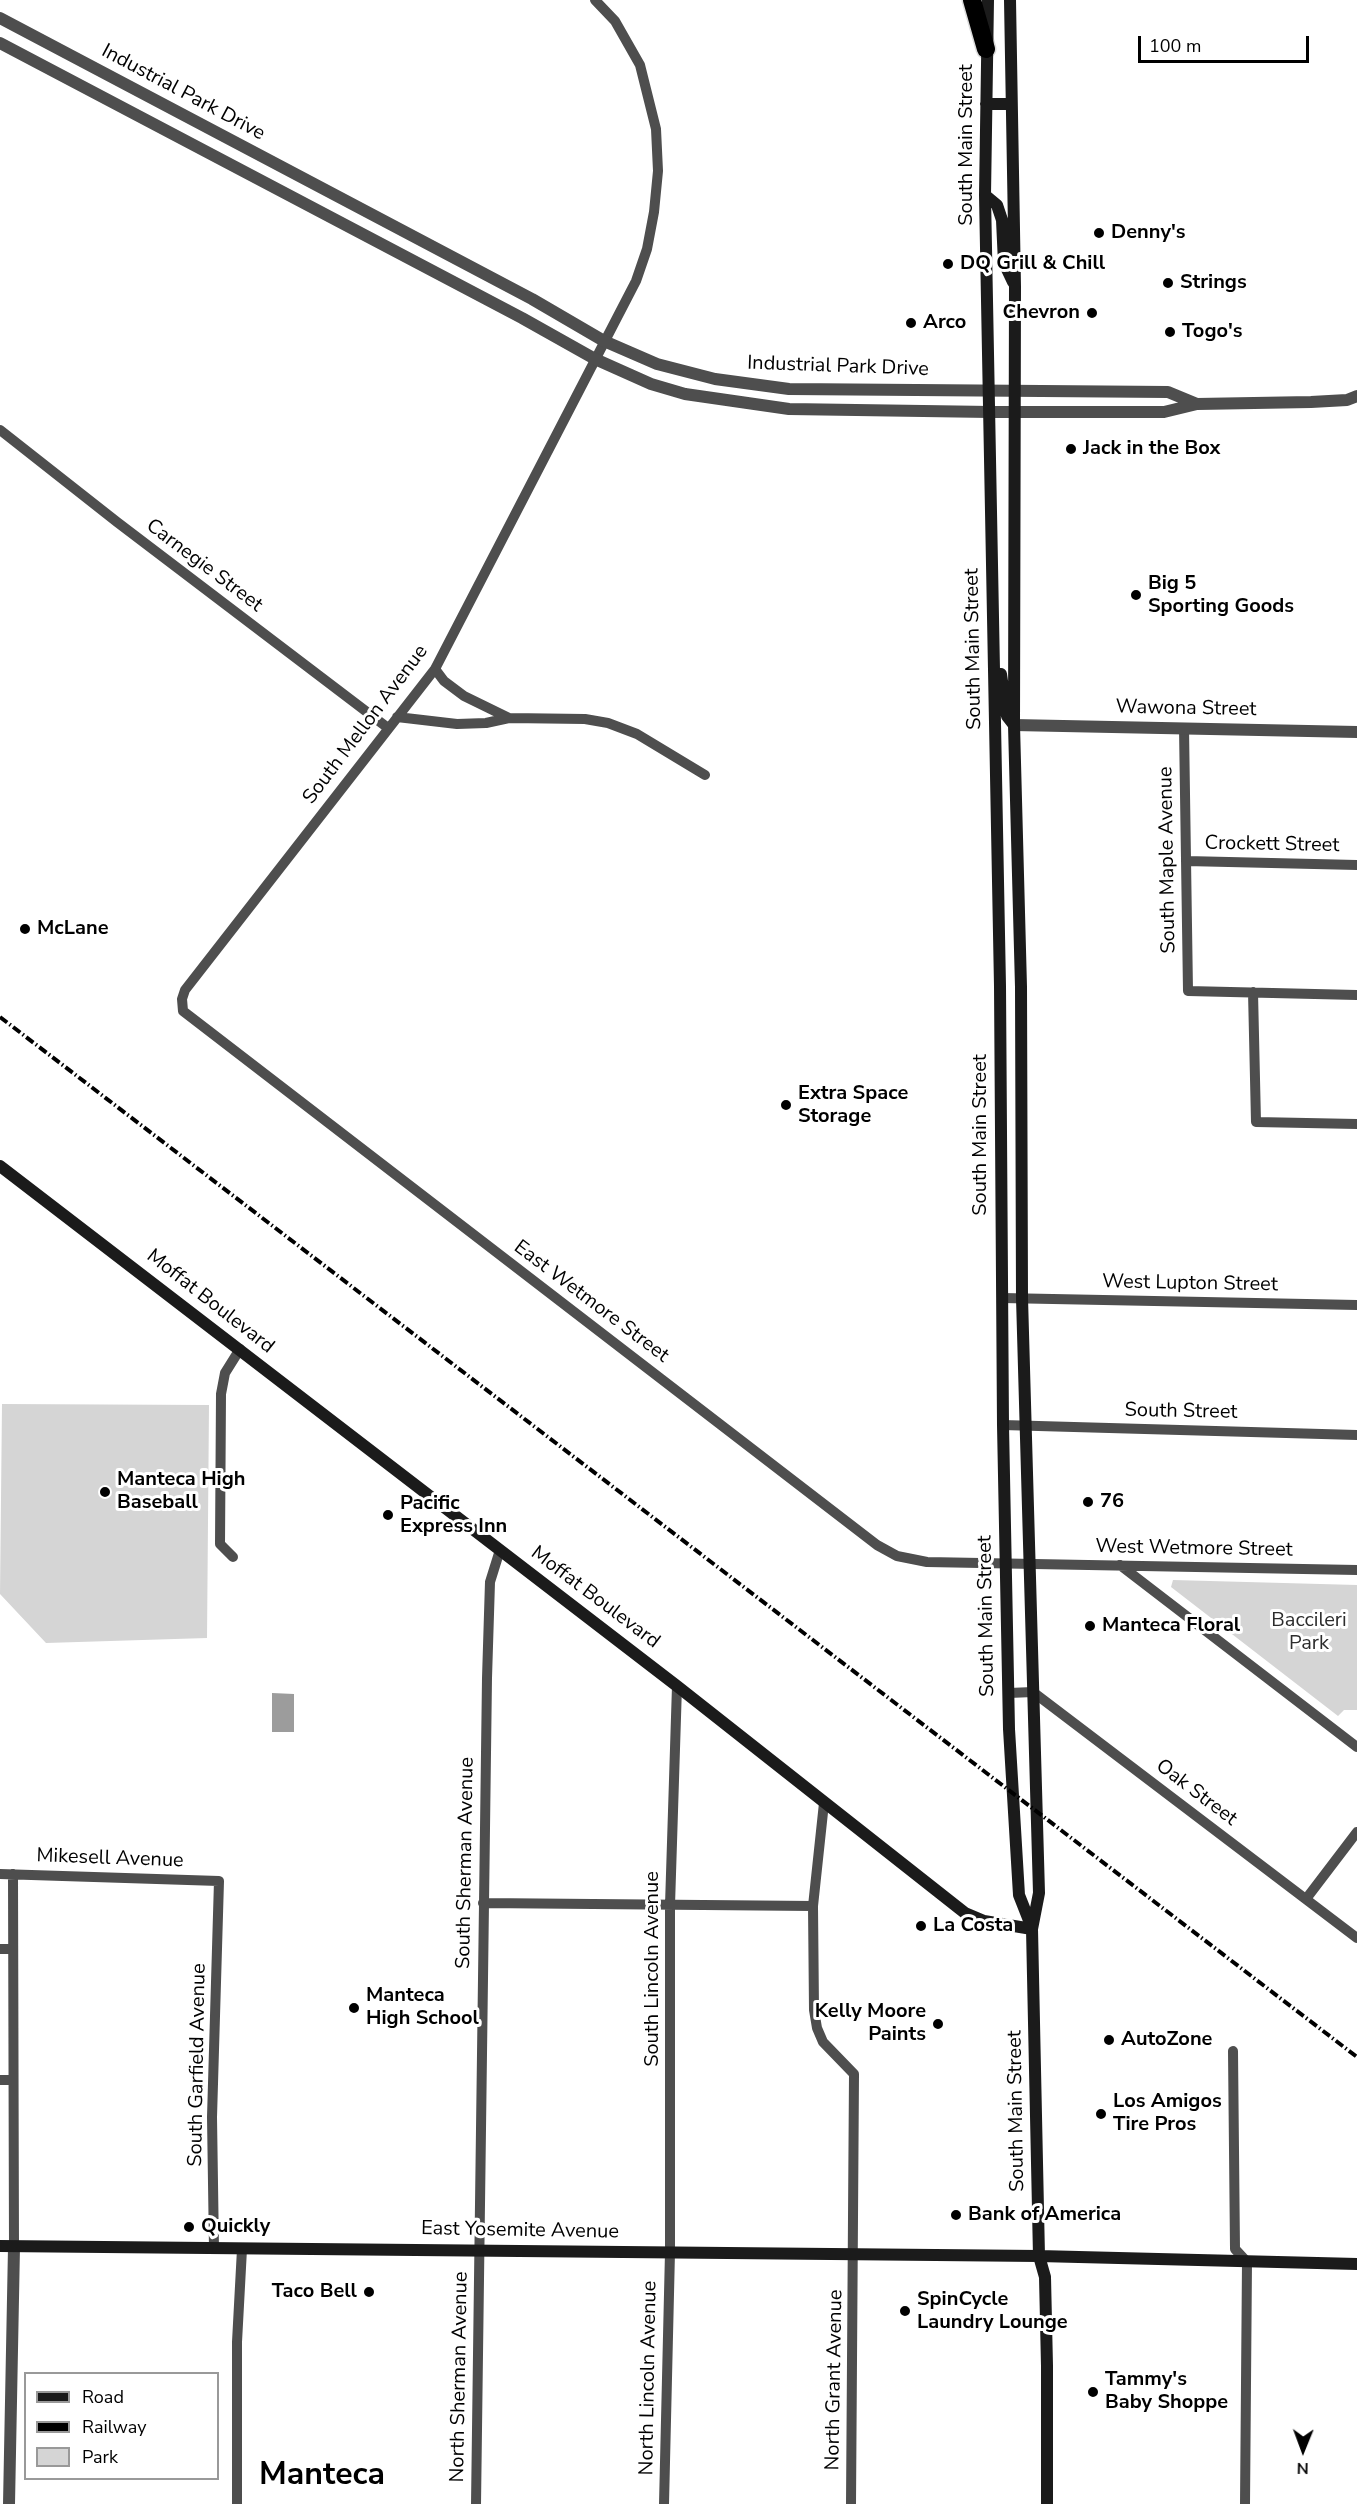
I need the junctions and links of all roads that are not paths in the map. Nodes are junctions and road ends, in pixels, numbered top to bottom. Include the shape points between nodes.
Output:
1 (595, 0) edge
2 (972, 0) edge
3 (988, 0) edge
4 (1010, 0) edge
5 (0, 18) edge
6 (0, 43) edge
7 (986, 50) junction
8 (986, 104) junction
9 (1011, 104) junction
10 (985, 195) junction
11 (348, 203) junction
12 (336, 221) junction
13 (437, 250) junction
14 (425, 268) junction
15 (1015, 286) junction
16 (604, 341) junction
17 (595, 359) junction
18 (989, 391) junction
19 (1015, 392) junction
20 (1357, 396) edge
21 (1197, 404) junction
22 (990, 412) junction
23 (1015, 412) junction
24 (0, 430) edge
25 (994, 657) junction
26 (435, 669) junction
27 (397, 717) junction
28 (509, 718) junction
29 (1014, 725) junction
30 (388, 728) junction
31 (1184, 728) junction
32 (1357, 732) edge
33 (705, 775) dead end
34 (1186, 861) junction
35 (1357, 865) edge
36 (191, 983) joint
37 (1000, 986) junction
38 (1022, 987) junction
39 (1253, 992) junction
40 (1357, 995) edge
41 (1357, 1124) edge
42 (0, 1166) edge
43 (1002, 1298) junction
44 (1022, 1298) junction
45 (1357, 1305) edge
46 (240, 1349) junction
47 (1003, 1425) junction
48 (1025, 1426) junction
49 (1357, 1435) edge
50 (500, 1550) junction
51 (233, 1557) dead end
52 (1005, 1563) junction
53 (1031, 1563) junction
54 (1120, 1565) junction
55 (1357, 1570) edge
56 (677, 1686) junction
57 (1033, 1692) junction
58 (1008, 1693) junction
59 (1357, 1747) edge
60 (824, 1803) junction
61 (1357, 1832) edge
62 (0, 1874) edge
63 (13, 1874) junction
64 (219, 1881) joint
65 (1306, 1899) junction
66 (483, 1903) junction
67 (670, 1905) junction
68 (813, 1906) junction
69 (1032, 1929) junction
70 (1357, 1938) edge
71 (0, 1949) edge
72 (13, 1949) junction
73 (1233, 2051) dead end
74 (0, 2080) edge
75 (13, 2080) junction
76 (0, 2246) edge
77 (14, 2247) junction
78 (214, 2249) junction
79 (242, 2249) junction
80 (479, 2250) junction
81 (669, 2252) junction
82 (854, 2256) junction
83 (1040, 2256) junction
84 (1247, 2262) junction
85 (1357, 2264) edge
86 (5, 2430) edge
87 (9, 2504) edge
88 (237, 2504) edge
89 (476, 2504) edge
90 (664, 2504) edge
91 (851, 2504) edge
92 (1047, 2504) edge
93 (1245, 2504) edge

1 - 16 street, South Mellon Avenue via 615,21 640,65 656,129 658,171 647,249 636,281
2 - 7 highway
3 - 7 main road, South Main Street
4 - 9 main road, South Main Street
5 - 11 street, Industrial Park Drive
6 - 12 street, Industrial Park Drive
7 - 8 main road, South Main Street
8 - 9 main road
8 - 10 main road, South Main Street
9 - 15 main road, South Main Street
10 - 15 main road via 997,205 1002,220 1004,263
10 - 18 main road, South Main Street
11 - 12 street
11 - 13 street, Industrial Park Drive
12 - 14 street, Industrial Park Drive
13 - 14 street
13 - 16 street, Industrial Park Drive
14 - 17 street, Industrial Park Drive
15 - 19 main road, South Main Street
16 - 17 street, South Mellon Avenue
16 - 18 street, Industrial Park Drive via 657,364 741,383 789,389
17 - 22 street, Industrial Park Drive via 651,384 736,403 789,409
17 - 26 street, South Mellon Avenue
18 - 19 street, Industrial Park Drive
18 - 22 main road, South Main Street
19 - 21 street, Industrial Park Drive via 1168,392
19 - 23 main road, South Main Street
20 - 21 street via 1311,402
21 - 23 street, Industrial Park Drive via 1164,412
22 - 23 street, Industrial Park Drive
22 - 25 main road, South Main Street
23 - 29 main road, South Main Street
24 - 30 street, Carnegie Street
25 - 29 main road via 1001,670 1007,716
25 - 37 main road, South Main Street
26 - 27 street, South Mellon Avenue
26 - 28 street via 464,696
27 - 28 street via 458,724
27 - 30 street, South Mellon Avenue
28 - 33 street via 608,723 637,734
29 - 31 street, Wawona Street
29 - 38 main road, South Main Street
30 - 36 street, South Mellon Avenue
31 - 32 street, Wawona Street
31 - 34 street, South Maple Avenue
34 - 35 street, Crockett Street
34 - 39 street, South Maple Avenue via 1188,991
36 - 52 street, East Wetmore Street via 181,1005 193,1020 877,1545 897,1556 927,1562
37 - 38 main road
37 - 43 main road, South Main Street
38 - 44 main road, South Main Street
39 - 40 street
39 - 41 street via 1256,1122
42 - 46 main road, Moffat Boulevard
43 - 44 street
43 - 47 main road, South Main Street
44 - 45 street, West Lupton Street
44 - 48 main road, South Main Street
46 - 50 main road, Moffat Boulevard
46 - 51 street via 225,1373 221,1394 220,1544
47 - 48 street, South Street
47 - 52 main road, South Main Street
48 - 49 street, South Street
48 - 53 main road, South Main Street
50 - 56 main road, Moffat Boulevard
50 - 66 street, South Sherman Avenue via 490,1582
52 - 53 street, East Wetmore Street
52 - 58 main road, South Main Street
53 - 54 street, West Wetmore Street
53 - 57 main road, South Main Street
54 - 55 street, West Wetmore Street
54 - 59 street
56 - 60 main road, Moffat Boulevard
56 - 67 street, South Lincoln Avenue
57 - 58 street
57 - 65 street, Oak Street
57 - 69 main road, South Main Street via 1040,1893
58 - 69 main road, South Main Street via 1019,1895
60 - 68 street, North Grant Avenue
60 - 69 main road, Moffat Boulevard via 965,1913 984,1921
61 - 65 street
62 - 63 street, Mikesell Avenue
63 - 64 street, Mikesell Avenue
63 - 72 street
64 - 78 street, South Garfield Avenue via 212,2117
65 - 70 street, Oak Street
66 - 67 street
66 - 80 street, South Sherman Avenue
67 - 68 street
67 - 81 street, South Lincoln Avenue
68 - 82 street, North Grant Avenue via 817,2028 824,2042 854,2074
69 - 83 main road, South Main Street
71 - 72 street
72 - 75 street
73 - 84 street via 1235,2249
74 - 75 street
75 - 77 street
76 - 77 main road, East Yosemite Avenue
77 - 78 main road, East Yosemite Avenue
77 - 86 street
78 - 79 main road, East Yosemite Avenue
79 - 80 main road, East Yosemite Avenue
79 - 88 street via 237,2342
80 - 81 main road, East Yosemite Avenue
80 - 89 street, North Sherman Avenue
81 - 82 main road, East Yosemite Avenue
81 - 90 street, North Lincoln Avenue
82 - 83 main road, East Yosemite Avenue
82 - 91 street, North Grant Avenue
83 - 84 main road, East Yosemite Avenue
83 - 92 main road, South Main Street via 1045,2277
84 - 85 main road, East Yosemite Avenue
84 - 93 street
86 - 87 street

